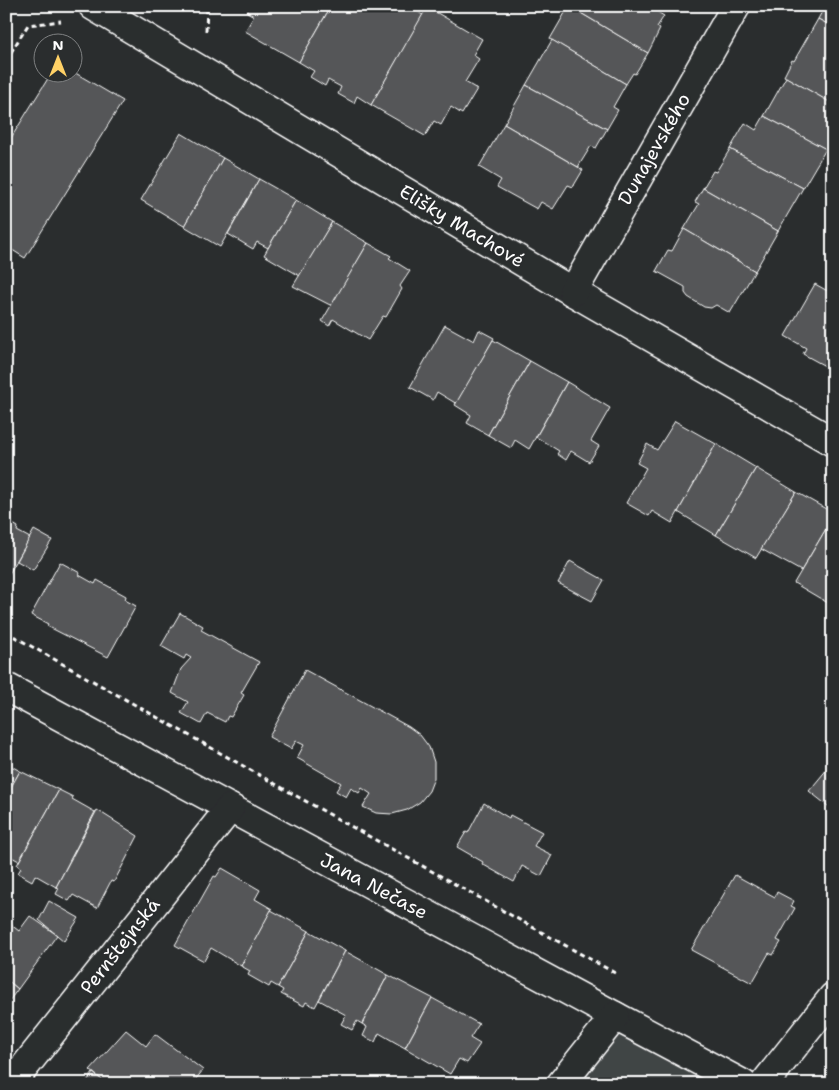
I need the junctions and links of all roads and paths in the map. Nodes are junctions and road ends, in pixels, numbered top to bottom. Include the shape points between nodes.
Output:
1 (93, 6) edge
2 (207, 6) edge
3 (736, 6) edge
4 (206, 33) dead end
5 (573, 292) junction
6 (833, 442) edge
7 (6, 632) edge
8 (6, 687) edge
9 (230, 808) junction
10 (833, 954) edge
11 (822, 970) dead end
12 (622, 976) dead end
13 (833, 997) edge
14 (615, 1016) junction
15 (11, 1084) edge
16 (561, 1084) edge
17 (743, 1084) edge
18 (764, 1084) edge

1 - 5 street, Elišky Machové
2 - 4 path
3 - 5 street, Dunajevského
5 - 6 street, Elišky Machové
7 - 12 path
8 - 9 street, Jana Nečase
9 - 14 street, Jana Nečase
9 - 15 street, Pernštejnská
10 - 11 path
13 - 18 street
14 - 16 street
14 - 17 street, Jana Nečase

